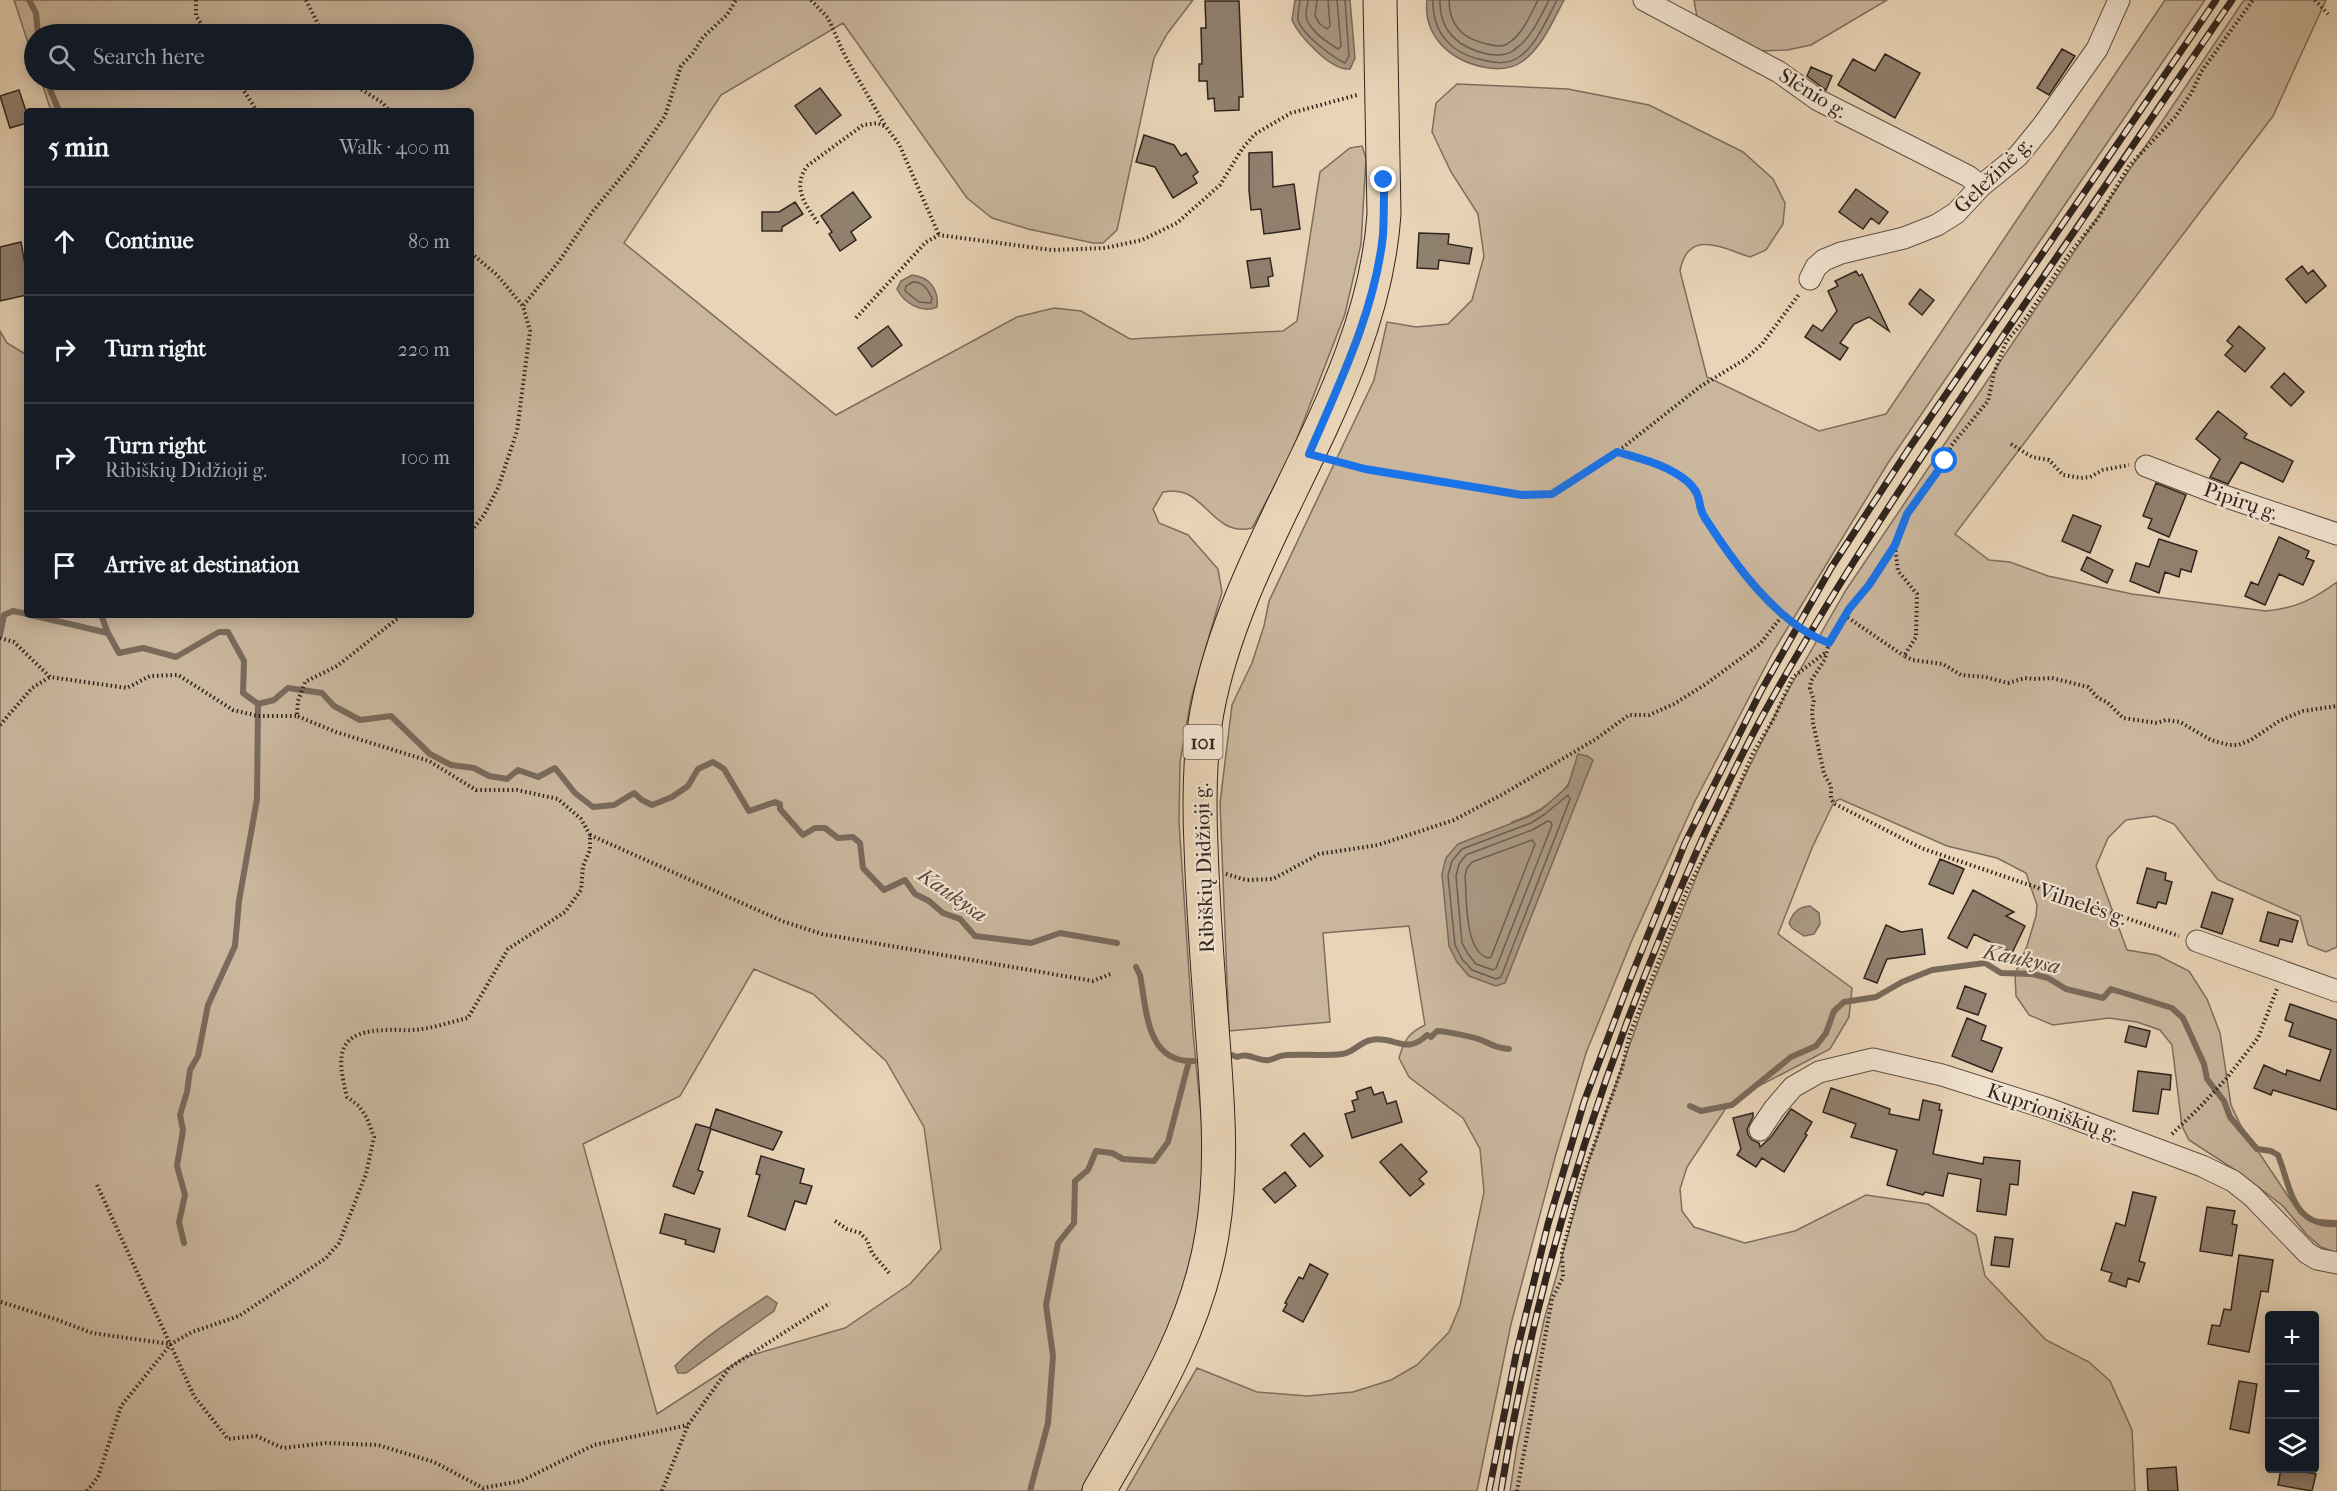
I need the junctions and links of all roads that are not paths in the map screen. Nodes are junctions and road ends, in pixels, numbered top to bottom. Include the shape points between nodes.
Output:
1 (1380, 0) edge
2 (1644, 0) edge
3 (2119, 0) edge
4 (1981, 186) junction
5 (1810, 279) road end
6 (2146, 466) road end
7 (2337, 534) edge
8 (2197, 941) road end
9 (2337, 991) edge
10 (1760, 1130) dead end
11 (2337, 1263) edge
12 (1100, 1491) edge

1 - 12 main road, Ribiškių Didžioji g. / 101 via 1384,214 1369,300 1353,350 1309,454 1230,626 1206,713 1199,795 1217,1122 1218,1189 1213,1234 1194,1312 1156,1392
2 - 4 street, Slėnio g. via 1779,72 1818,100
3 - 4 street, Geležinė g. via 2097,49 2044,124 2018,156
4 - 5 street, Geležinė g. via 1956,213 1937,225 1824,260
6 - 7 street, Pipirų g.
8 - 9 street
10 - 11 street, Kuprioniškių g. via 1793,1088 1820,1072 1873,1059 1942,1075 2049,1109 2202,1166 2233,1181 2252,1196 2307,1253

